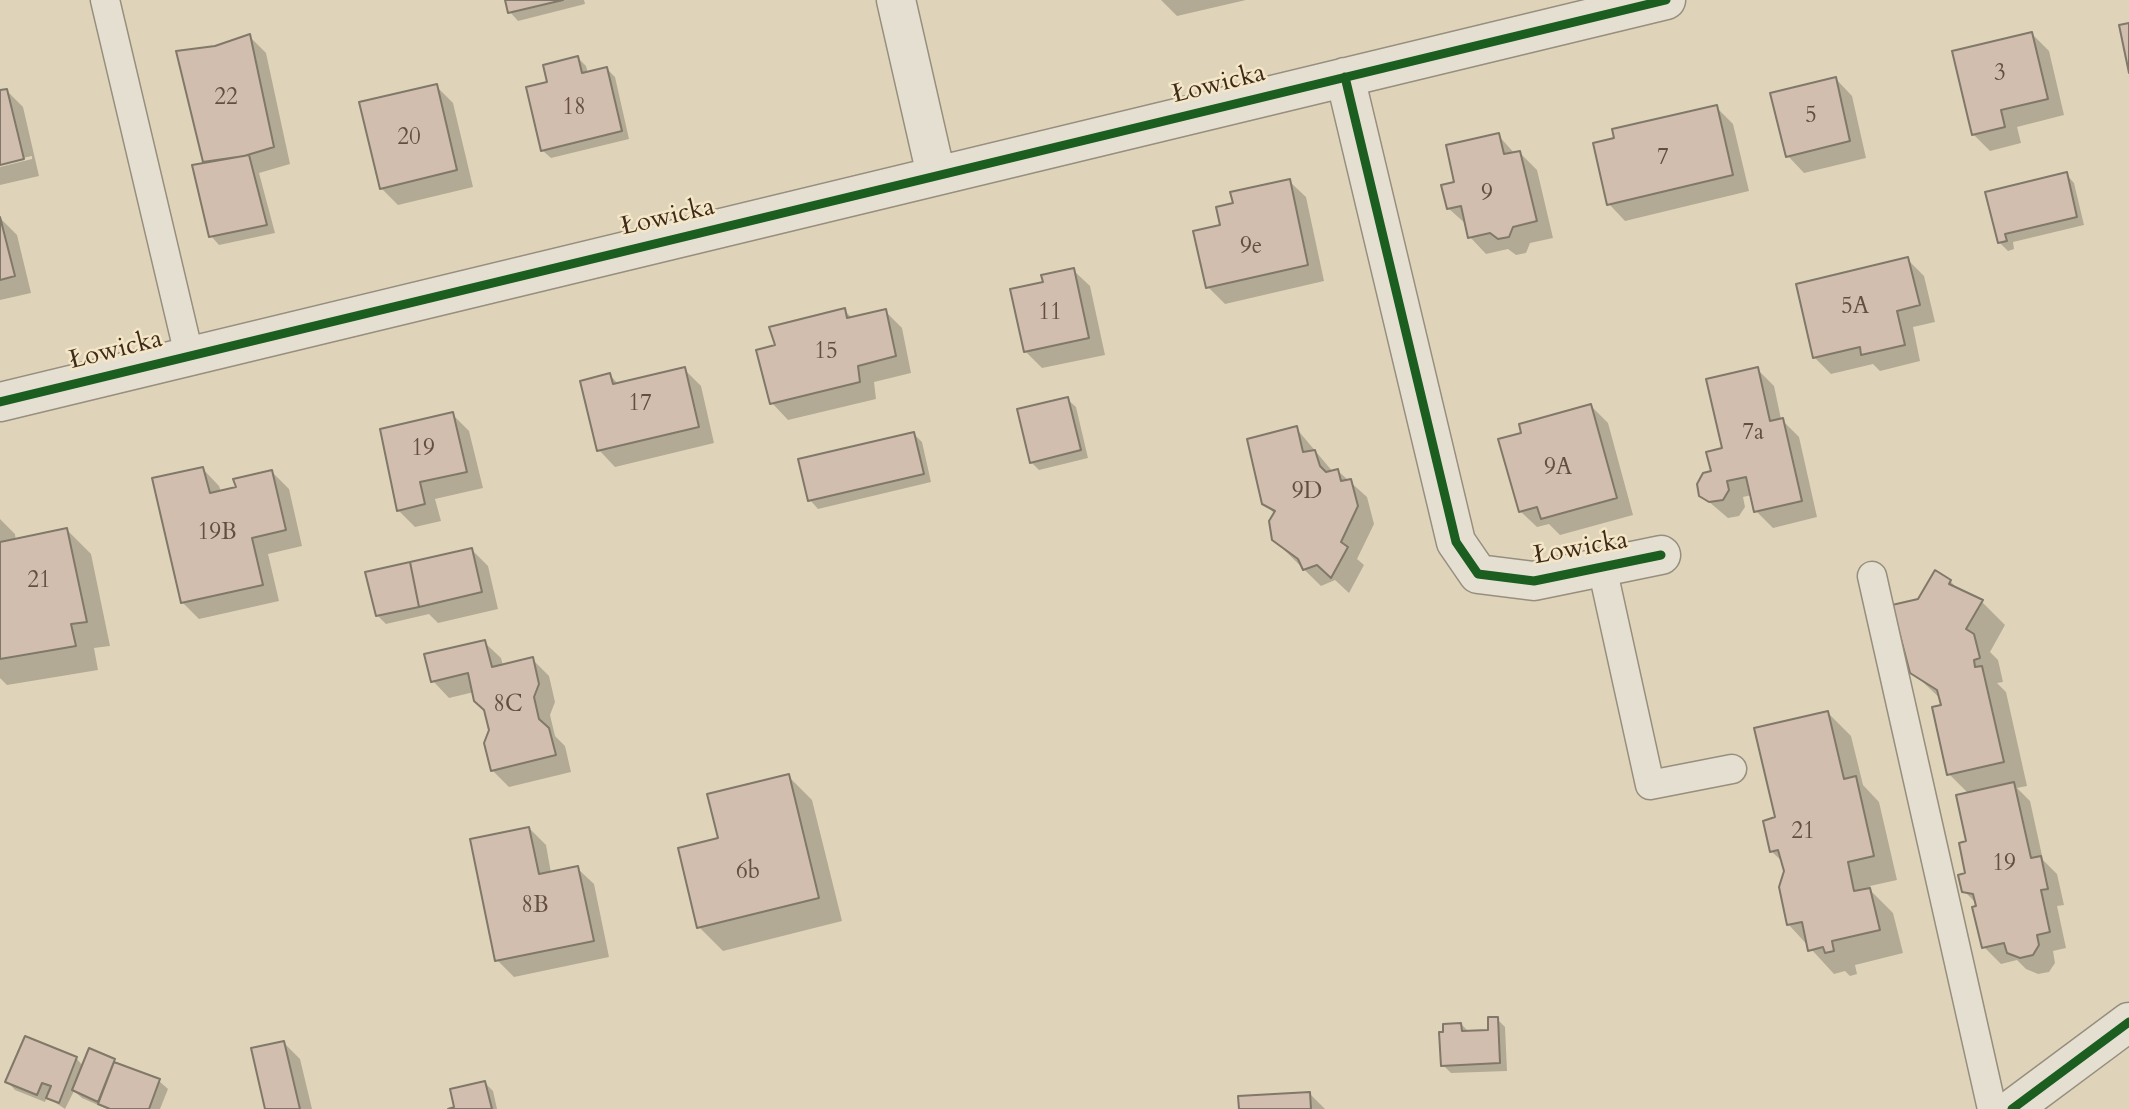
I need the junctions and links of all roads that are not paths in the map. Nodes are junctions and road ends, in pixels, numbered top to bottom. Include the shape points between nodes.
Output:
1 (105, 0) edge
2 (896, 0) edge
3 (1666, 0) edge
4 (1345, 77) junction
5 (936, 175) junction
6 (189, 355) junction
7 (0, 402) edge
8 (1661, 555) dead end
9 (1602, 567) junction
10 (1872, 576) dead end
11 (1732, 769) dead end
12 (2129, 1022) edge
13 (1992, 1109) edge
14 (2012, 1109) edge

1 - 6 lane, Łowicka
2 - 5 street
3 - 4 street, Łowicka
4 - 5 street, Łowicka
4 - 9 street, Łowicka via 1456,542 1478,574 1534,581
5 - 6 street, Łowicka
6 - 7 street, Łowicka
8 - 9 street, Łowicka
9 - 11 lane via 1650,785
10 - 13 lane
12 - 14 street

